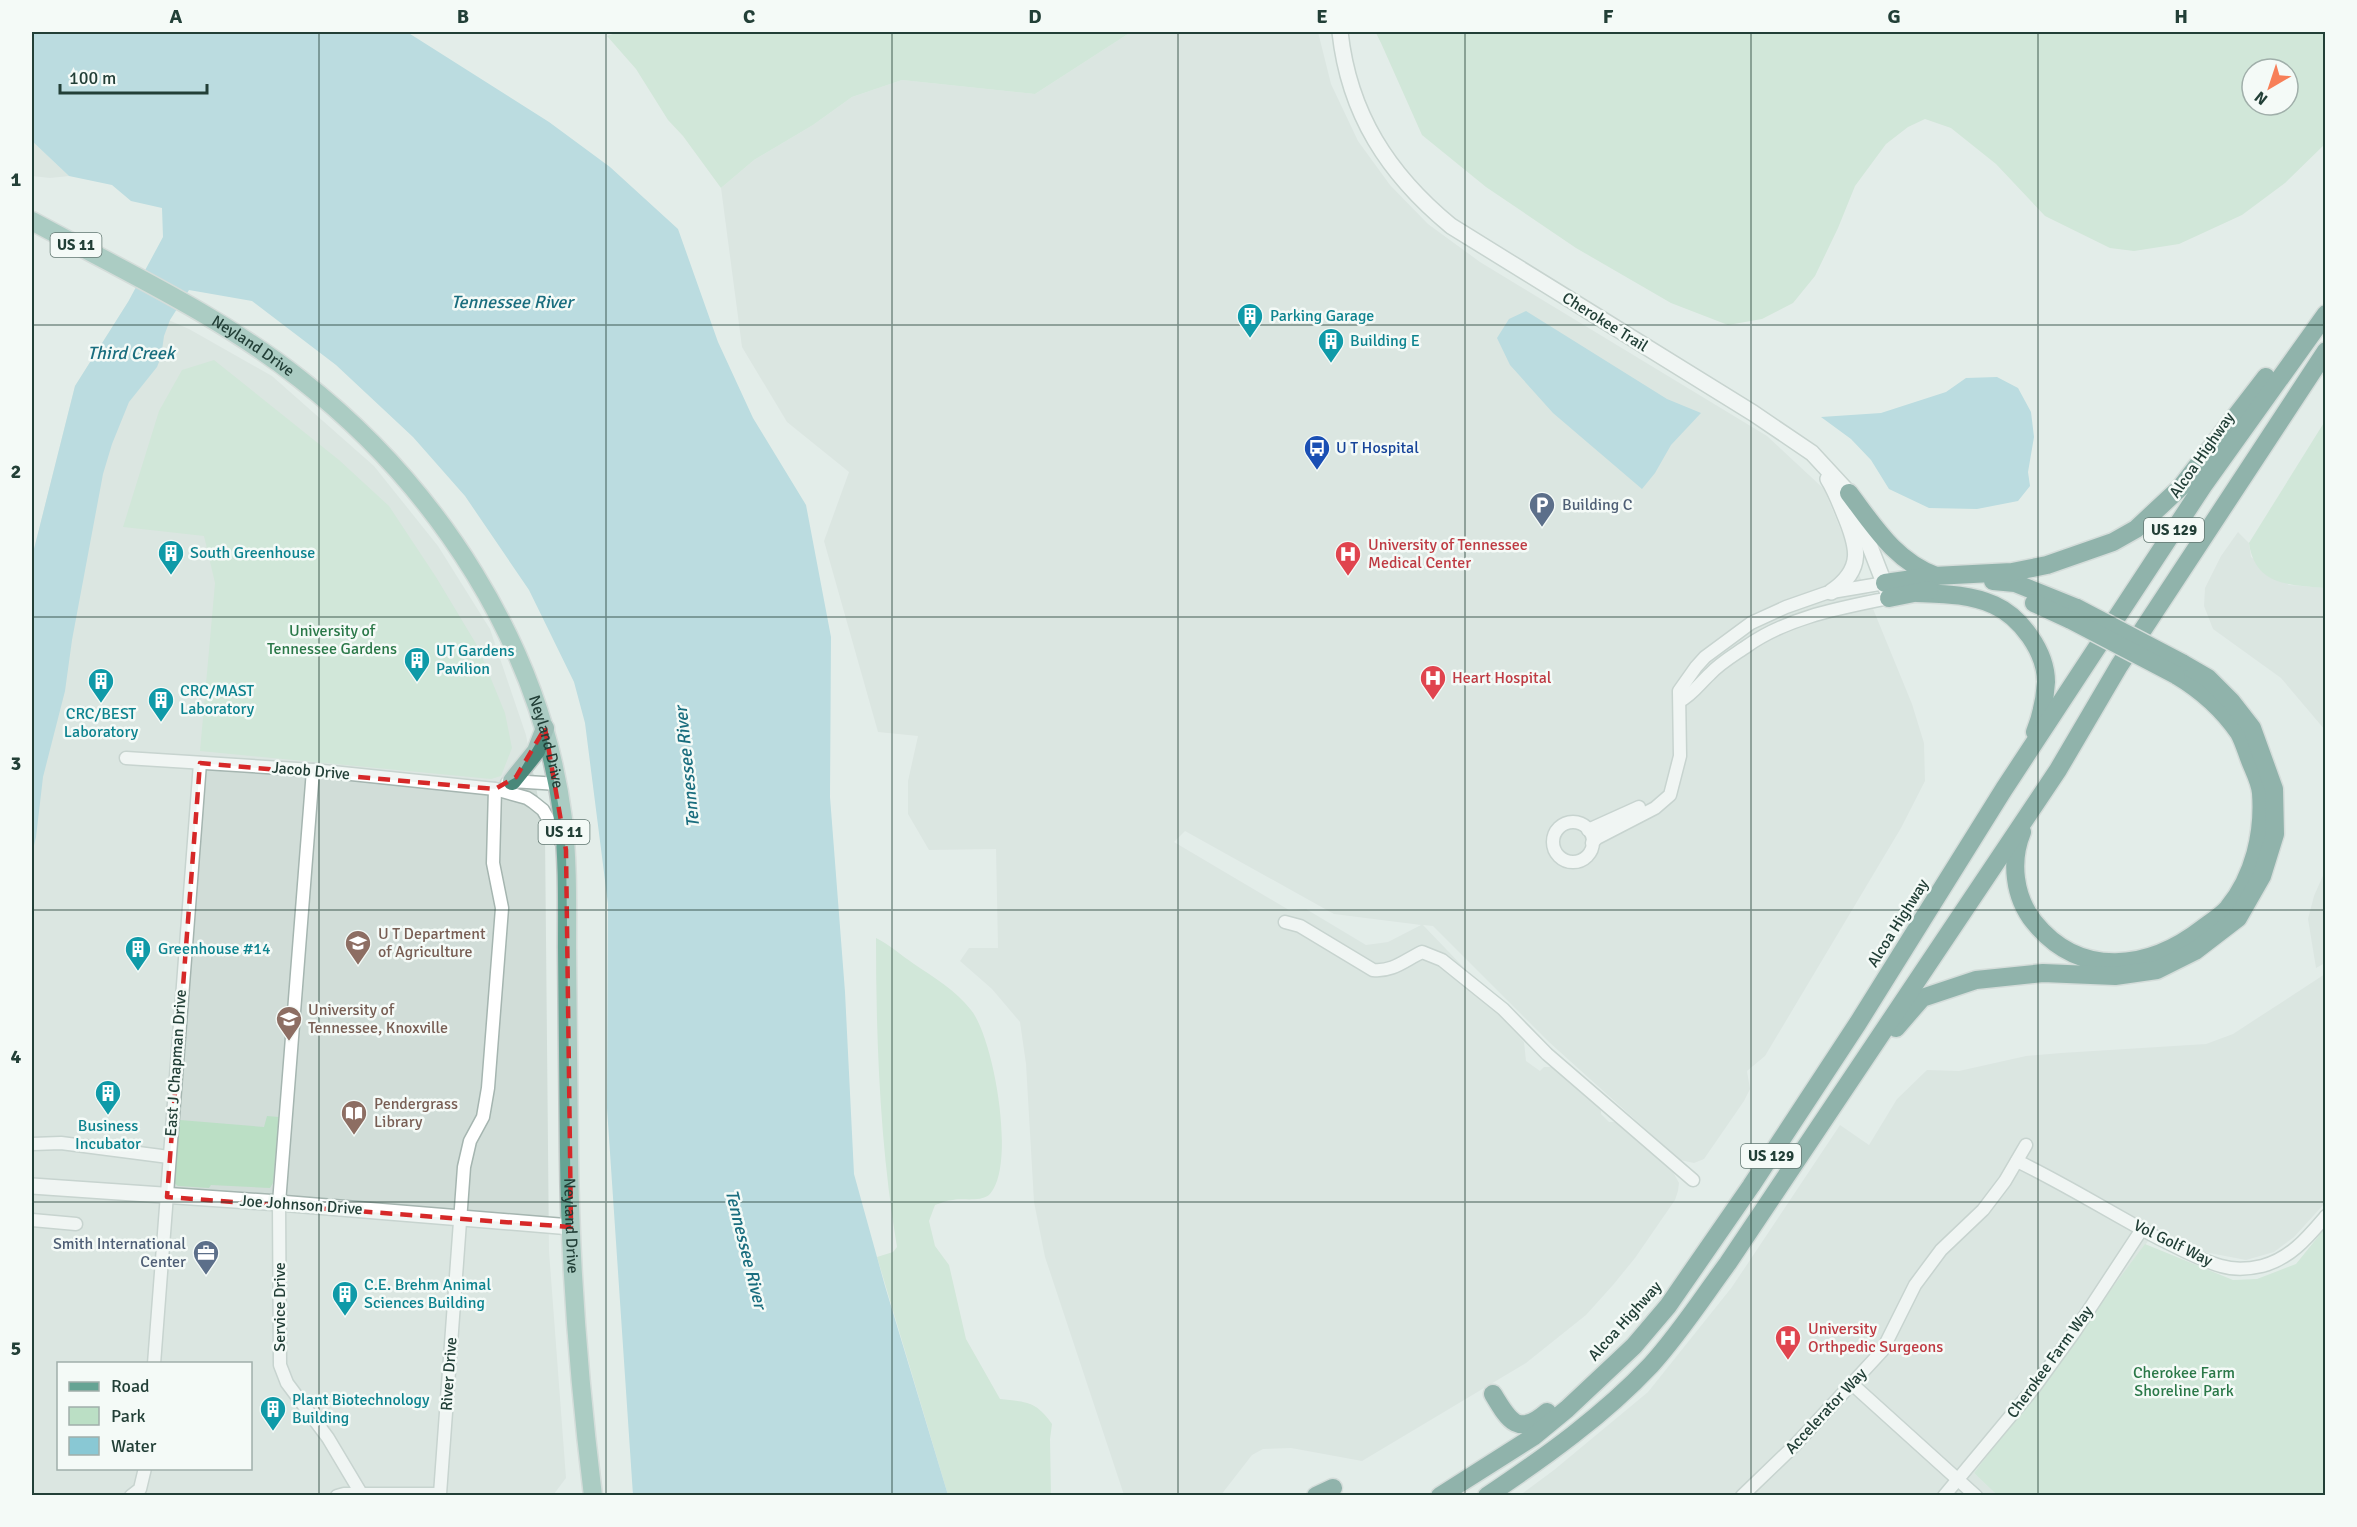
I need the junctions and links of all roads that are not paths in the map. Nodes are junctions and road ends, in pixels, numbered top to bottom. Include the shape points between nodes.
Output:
1 (1340, 32) edge
2 (32, 221) edge
3 (2325, 303) edge
4 (2325, 314) edge
5 (2325, 351) edge
6 (1812, 453) junction
7 (1849, 493) junction
8 (1934, 576) junction
9 (1887, 590) junction
10 (1831, 592) junction
11 (1917, 593) junction
12 (2074, 614) junction
13 (2179, 669) junction
14 (1680, 701) junction
15 (545, 728) junction
16 (2029, 751) junction
17 (126, 758) dead end
18 (200, 764) junction
19 (312, 770) junction
20 (512, 781) junction
21 (1674, 782) junction
22 (558, 784) junction
23 (495, 789) junction
24 (2033, 808) junction
25 (1588, 830) junction
26 (1592, 843) junction
27 (566, 850) junction
28 (1285, 922) dead end
29 (32, 1144) edge
30 (2026, 1145) dead end
31 (169, 1157) junction
32 (2017, 1161) junction
33 (1786, 1175) junction
34 (1693, 1180) dead end
35 (32, 1186) edge
36 (167, 1197) junction
37 (279, 1203) junction
38 (2325, 1216) edge
39 (462, 1219) junction
40 (32, 1220) edge
41 (76, 1224) dead end
42 (571, 1227) junction
43 (2142, 1229) junction
44 (1715, 1238) junction
45 (154, 1362) edge
46 (1852, 1384) junction
47 (1492, 1394) dead end
48 (145, 1472) edge
49 (1948, 1489) edge
50 (362, 1495) edge
51 (131, 1496) edge
52 (338, 1496) edge
53 (594, 1496) edge
54 (1440, 1496) edge
55 (1487, 1496) edge
56 (1742, 1496) edge
57 (1976, 1496) edge

1 - 6 street, Cherokee Trail via 1353,98 1374,140 1427,206 1453,228
2 - 15 main road, Neyland Drive / US 11 via 235,333 301,379 337,410 402,476 485,589 514,645
3 - 8 highway via 2181,487 2136,529 2113,542 2047,566
4 - 16 highway, Alcoa Highway / US 129 via 2203,486
5 - 24 highway, US 129 via 2126,656
6 - 7 street, Cherokee Trail
6 - 10 street via 1836,491 1856,547 1851,574
7 - 8 highway via 1888,546 1910,564
7 - 9 street, Cherokee Trail
8 - 9 highway
8 - 12 highway via 2015,583
9 - 10 street
9 - 11 highway
9 - 14 street via 1790,624 1760,639 1712,672 1689,697
10 - 14 street via 1751,623 1696,667 1679,692
11 - 12 highway via 1941,587 2014,593
11 - 16 highway via 1968,597 1996,605 2018,621 2038,649 2046,681 2041,717
12 - 13 highway, bridge
13 - 24 highway via 2222,710 2240,735 2261,791 2261,832 2249,871 2227,909 2188,940 2153,957 2113,962 2074,956 2046,937 2027,914 2015,879 2016,846
13 - 33 highway via 2208,678 2232,701 2252,728 2274,789 2275,834 2262,876 2238,918 2195,951 2157,970 2115,976 2043,973 1976,980 1923,998 1877,1050
14 - 21 street via 1680,756
15 - 20 highway via 536,750
15 - 22 main road, Neyland Drive / US 11
16 - 44 highway, Alcoa Highway / US 129 via 1858,1023
17 - 18 street, Jacob Drive
18 - 19 street, Jacob Drive
18 - 31 street, East J Chapman Drive
19 - 23 street, Jacob Drive
19 - 37 street, Service Drive
20 - 22 street
20 - 23 street
21 - 25 street via 1652,802
21 - 26 street via 1663,803
22 - 27 main road, Neyland Drive / US 11
23 - 27 street, Jacob Drive via 534,802 543,810
23 - 39 street, River Drive via 493,863 502,908 488,1088 483,1117 467,1152
24 - 33 highway, US 129
25 - 26 street
25 - 26 street via 1578,822 1565,824 1555,832 1553,845 1560,856 1571,861 1584,858
27 - 42 main road, Neyland Drive / US 11
28 - 34 street via 1300,926 1373,970 1398,966 1422,952 1442,960 1503,1009 1547,1054
29 - 31 street via 61,1143
30 - 32 street, Accelerator Way
31 - 36 street, East J Chapman Drive
32 - 43 street, Vol Golf Way
32 - 46 street, Accelerator Way via 1983,1210 1941,1250 1916,1285 1882,1351
33 - 55 highway, US 129 via 1681,1329 1650,1365 1555,1449
35 - 36 street, Joe Johnson Drive
36 - 37 street, Joe Johnson Drive
36 - 45 street, East J Chapman Drive
37 - 39 street, Joe Johnson Drive
37 - 50 street, Service Drive via 280,1365 287,1383 328,1438
38 - 43 street, Vol Golf Way via 2305,1241 2283,1257 2263,1266 2241,1269 2222,1267
39 - 42 street, Joe Johnson Drive
39 - 50 street, River Drive via 440,1494
40 - 41 street
42 - 53 main road, Neyland Drive / US 11
43 - 49 street, Cherokee Farm Way via 2032,1389
44 - 47 highway via 1590,1376 1532,1424 1518,1425
44 - 54 highway, Alcoa Highway / US 129 via 1668,1306 1591,1388 1533,1437
46 - 49 street
46 - 56 street, Accelerator Way
48 - 51 street via 140,1488
49 - 57 street
50 - 52 street

